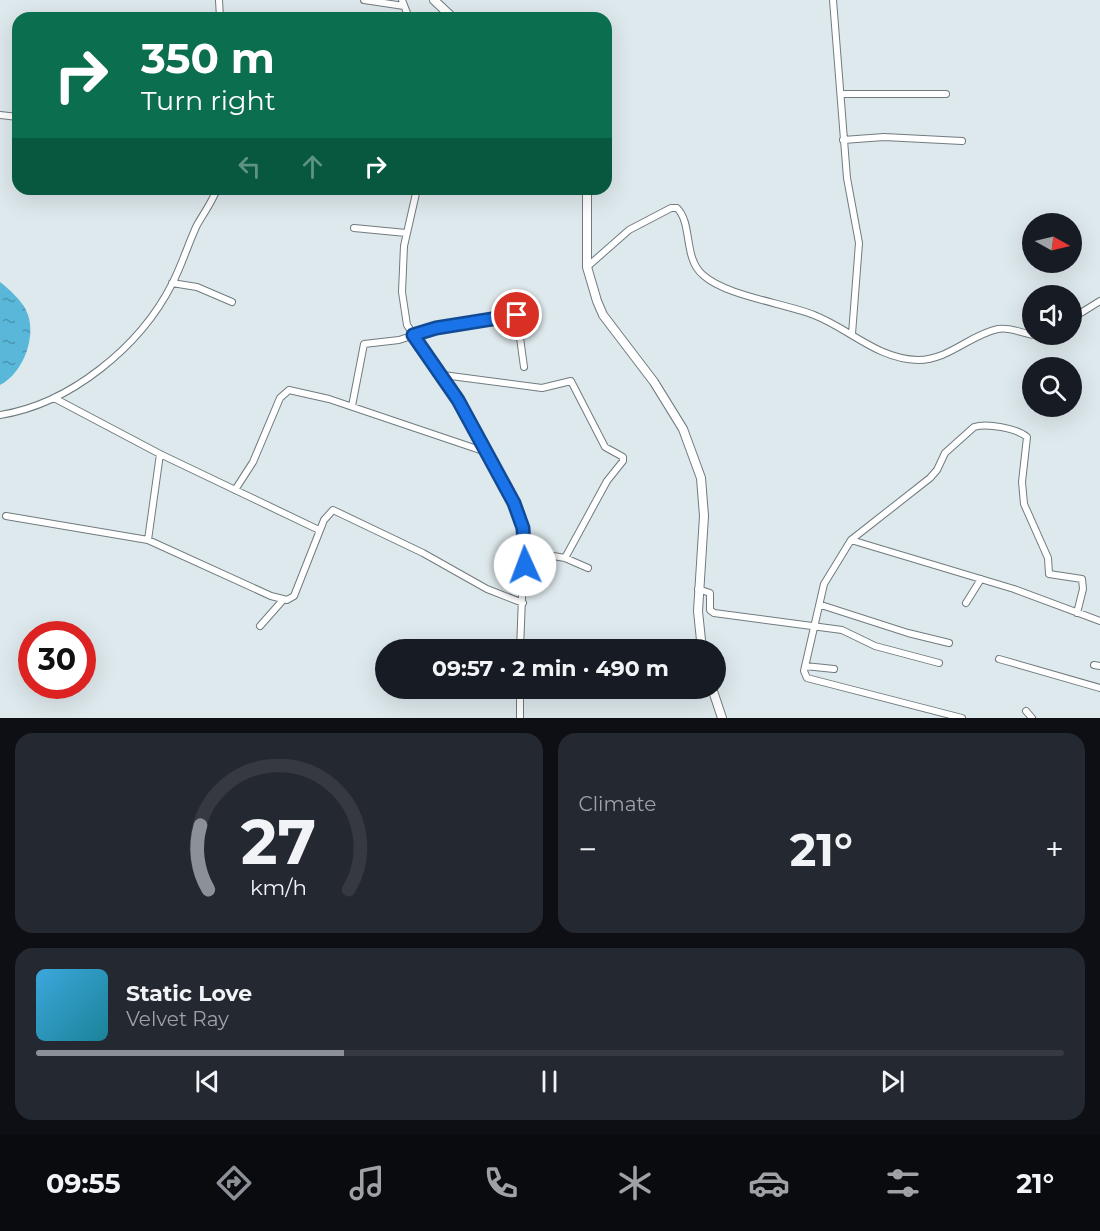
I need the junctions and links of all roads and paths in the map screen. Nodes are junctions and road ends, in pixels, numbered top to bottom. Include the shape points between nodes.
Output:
1 (364, 0) edge
2 (434, 0) edge
3 (833, 0) edge
4 (403, 3) edge
5 (447, 12) edge
6 (841, 94) junction
7 (946, 94) dead end
8 (843, 140) junction
9 (962, 141) dead end
10 (214, 195) edge
11 (416, 195) edge
12 (587, 195) edge
13 (354, 228) dead end
14 (406, 233) junction
15 (587, 267) junction
16 (172, 283) junction
17 (514, 294) dead end
18 (1100, 302) edge
19 (232, 303) dead end
20 (1082, 312) edge
21 (517, 315) junction
22 (1022, 333) edge
23 (852, 334) junction
24 (413, 335) junction
25 (524, 367) dead end
26 (443, 375) junction
27 (54, 398) junction
28 (352, 406) junction
29 (0, 415) edge
30 (486, 452) junction
31 (160, 454) junction
32 (235, 490) junction
33 (6, 516) dead end
34 (319, 530) junction
35 (148, 540) junction
36 (851, 540) junction
37 (525, 551) junction
38 (565, 558) junction
39 (588, 568) dead end
40 (981, 579) junction
41 (698, 589) junction
42 (283, 600) junction
43 (523, 603) junction
44 (966, 603) dead end
45 (820, 605) junction
46 (1077, 613) junction
47 (1100, 621) edge
48 (260, 626) dead end
49 (814, 627) junction
50 (521, 639) edge
51 (701, 639) edge
52 (949, 643) dead end
53 (999, 659) dead end
54 (939, 663) dead end
55 (805, 666) junction
56 (834, 669) dead end
57 (1100, 688) edge
58 (520, 699) edge
59 (716, 699) edge
60 (1026, 711) dead end
61 (520, 718) edge
62 (722, 718) edge
63 (962, 718) edge
64 (1032, 718) edge

1 - 4 street
2 - 5 main road
3 - 6 street
6 - 7 street
6 - 8 street
8 - 9 street via 884,137
8 - 23 street via 859,243
10 - 16 street
11 - 14 street
12 - 15 main road
13 - 14 street
14 - 24 street via 402,292 407,325
15 - 23 street via 629,230 677,208 691,257 702,275 750,296 815,315
15 - 41 main road via 603,315 654,382 683,429 697,462 704,516
16 - 19 street via 197,288
16 - 27 street via 120,353
17 - 21 street
18 - 20 street
21 - 24 street
21 - 25 street
22 - 23 street via 1002,328 940,357 920,360 894,357
24 - 26 street
24 - 28 street via 364,344
26 - 30 street
26 - 38 street via 542,388 571,381 605,447 623,457
27 - 29 street
27 - 31 street
28 - 30 street
28 - 32 street via 286,391 253,462
30 - 37 street via 519,514
31 - 32 street
31 - 35 street
32 - 34 street
33 - 35 street
34 - 42 street via 294,596
34 - 43 street via 329,511 335,510 487,589
35 - 42 street
36 - 40 street
36 - 45 street via 826,578
36 - 46 street via 930,478 945,453 974,427 1022,434 1028,442 1022,482 1026,512 1048,558 1049,574 1082,579
37 - 38 street
37 - 43 street
38 - 39 street
40 - 44 street
40 - 46 street
41 - 49 street via 710,592 710,610 714,613
41 - 51 main road
42 - 48 street
43 - 50 street
45 - 49 street
45 - 52 street
46 - 47 street
49 - 54 street via 842,630 875,646
49 - 55 street
53 - 57 street
55 - 56 street
55 - 63 street via 807,678
58 - 61 street
59 - 62 main road
60 - 64 street

